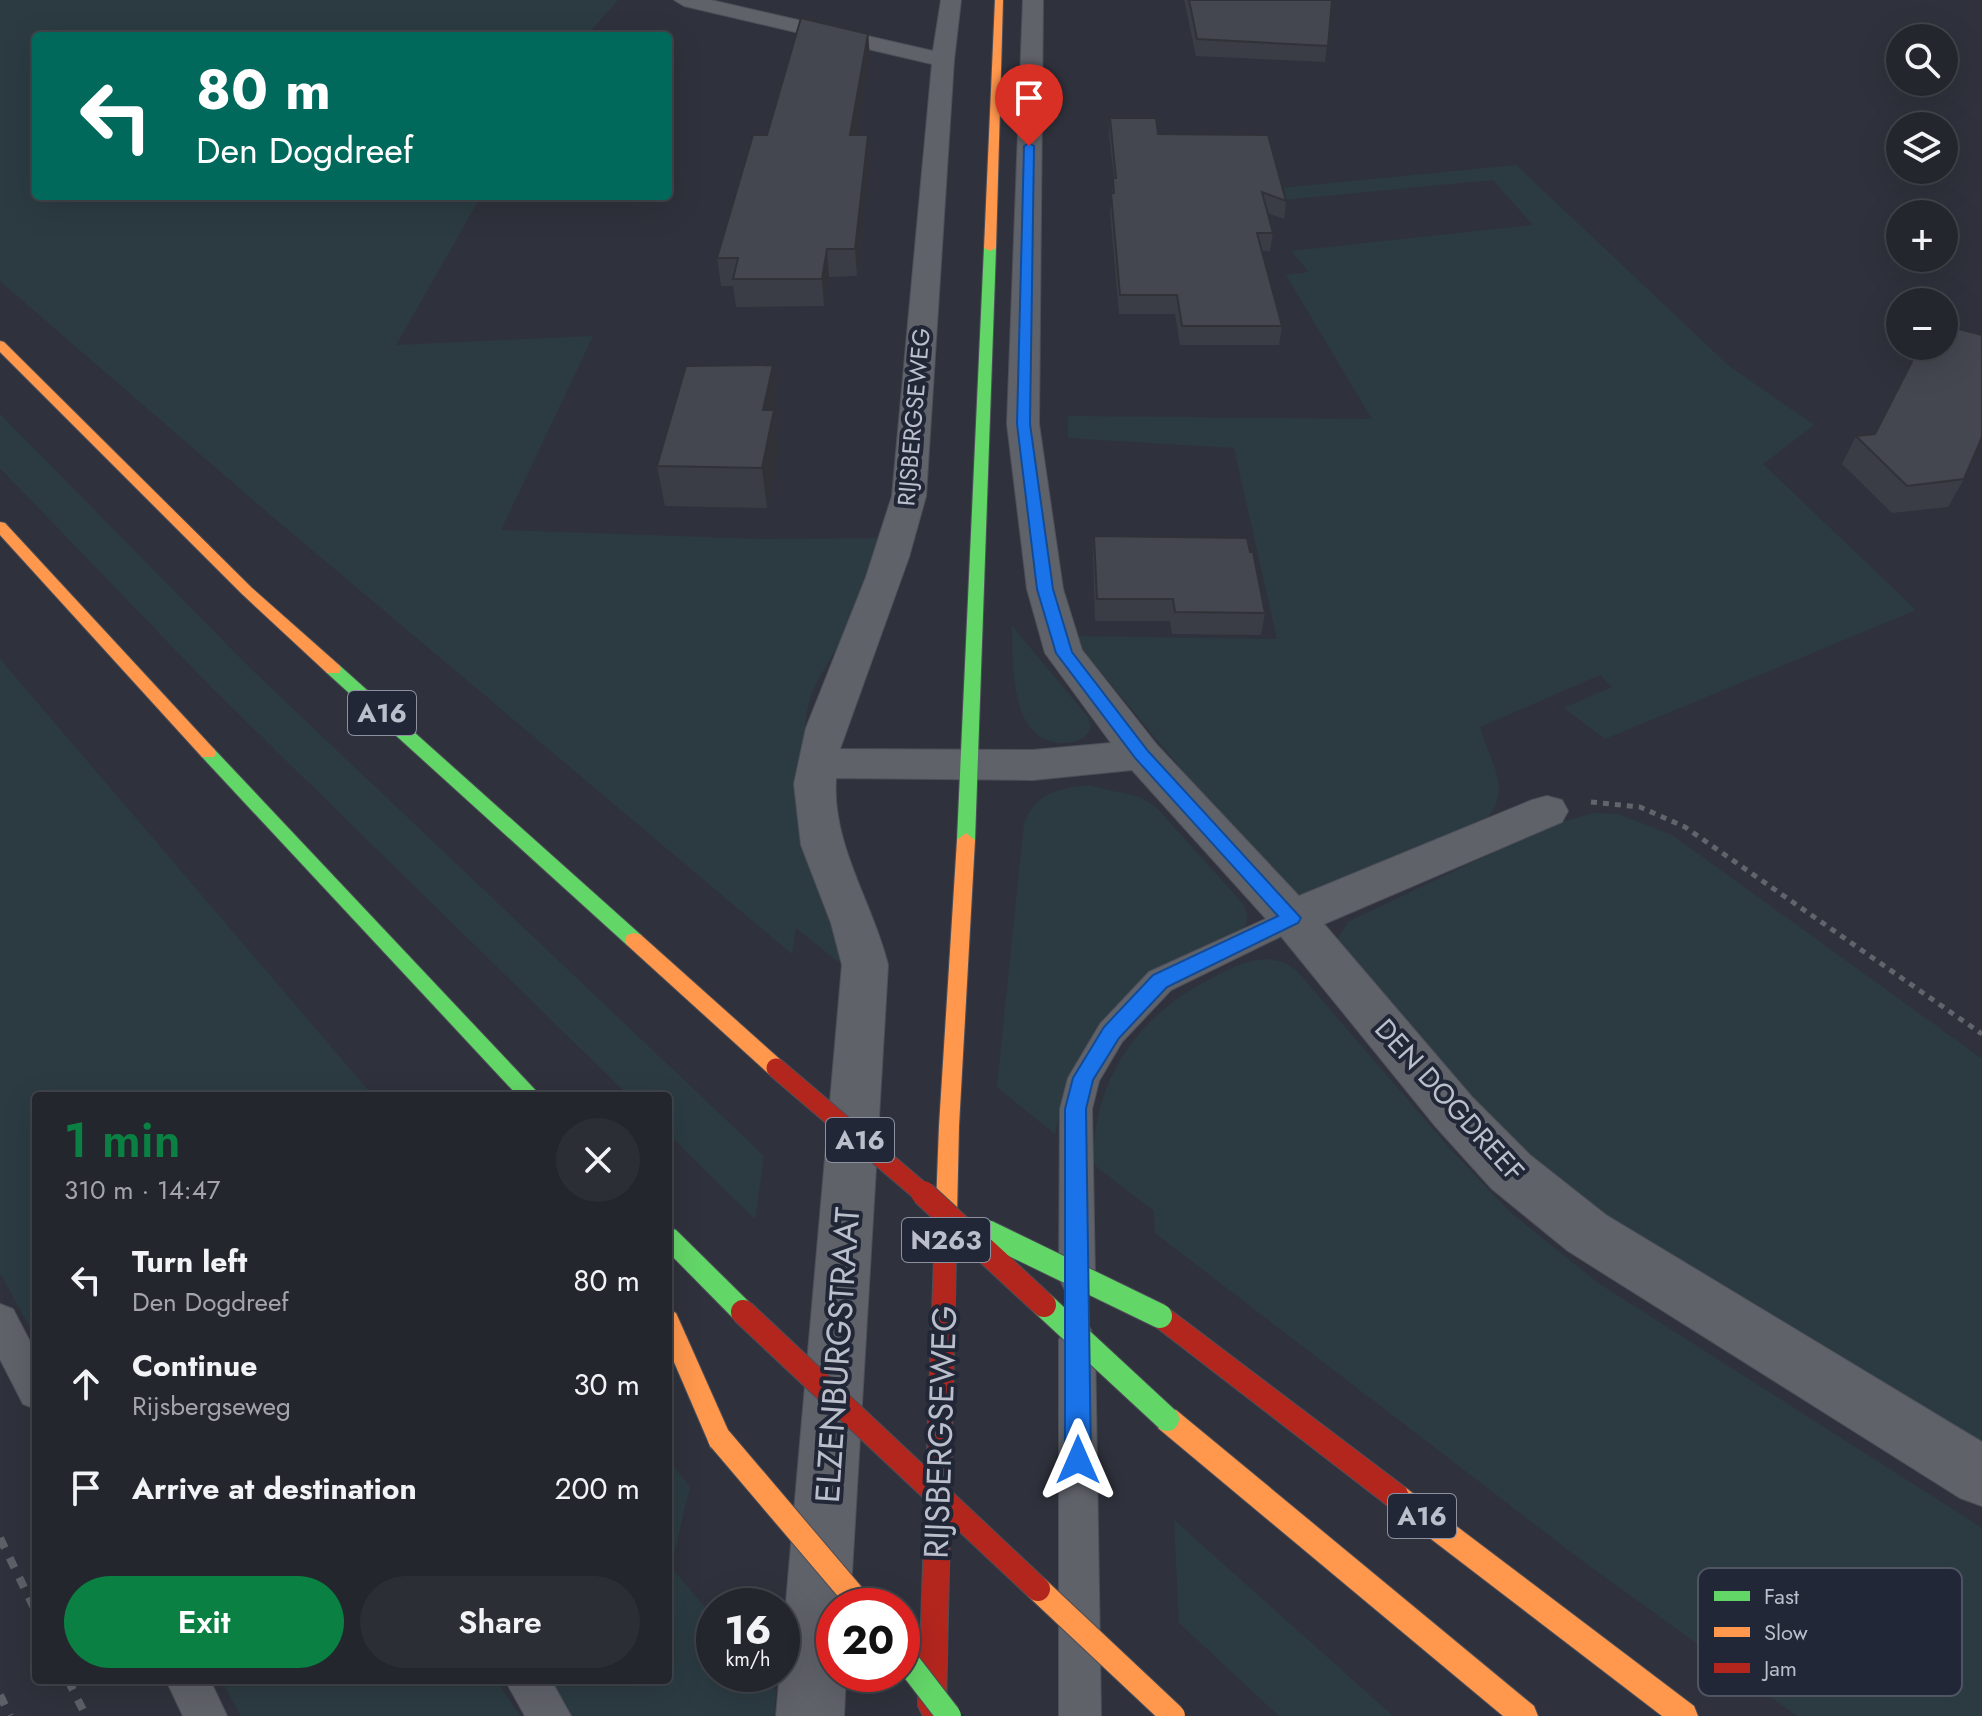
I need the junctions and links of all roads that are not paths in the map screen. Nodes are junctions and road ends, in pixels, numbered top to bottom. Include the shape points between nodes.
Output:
1 (684, 0) edge
2 (951, 0) edge
3 (999, 0) edge
4 (1033, 0) edge
5 (943, 60) junction
6 (0, 345) edge
7 (0, 526) edge
8 (1142, 755) junction
9 (817, 763) junction
10 (970, 765) junction
11 (1547, 811) road end
12 (1292, 918) junction
13 (527, 1092) edge
14 (945, 1212) junction
15 (672, 1241) edge
16 (0, 1321) edge
17 (672, 1330) edge
18 (32, 1383) edge
19 (1982, 1476) edge
20 (847, 1588) edge
21 (920, 1678) edge
22 (189, 1684) edge
23 (529, 1684) edge
24 (206, 1716) edge
25 (550, 1716) edge
26 (810, 1716) edge
27 (932, 1716) edge
28 (949, 1716) edge
29 (1080, 1716) edge
30 (1173, 1716) edge
31 (1524, 1716) edge
32 (1684, 1716) edge

1 - 5 street
2 - 5 street, RIJSBERGSEWEG
3 - 10 main road, RIJSBERGSEWEG / N263
4 - 8 street via 1023,424 1045,589 1064,653
5 - 9 street, RIJSBERGSEWEG via 909,496 898,544 827,722
6 - 14 main road, A16, bridge via 247,591 776,1068
7 - 13 main road
8 - 10 street via 1082,763
8 - 12 street, DEN DOGDREEF
9 - 10 street
9 - 26 street, ELZENBURGSTRAAT via 819,833 854,917 865,965
10 - 27 main road, RIJSBERGSEWEG / N263 via 949,1126
11 - 12 street
12 - 19 street, DEN DOGDREEF via 1454,1112 1532,1190 1587,1233
12 - 29 lane via 1160,981 1111,1033 1084,1078 1076,1109
14 - 31 main road, A16, bridge via 1167,1419
14 - 32 main road, A16, bridge via 1160,1316
15 - 30 main road, bridge
16 - 18 lane
17 - 20 main road, bridge via 720,1439
21 - 28 main road, bridge
22 - 24 lane
23 - 25 lane

